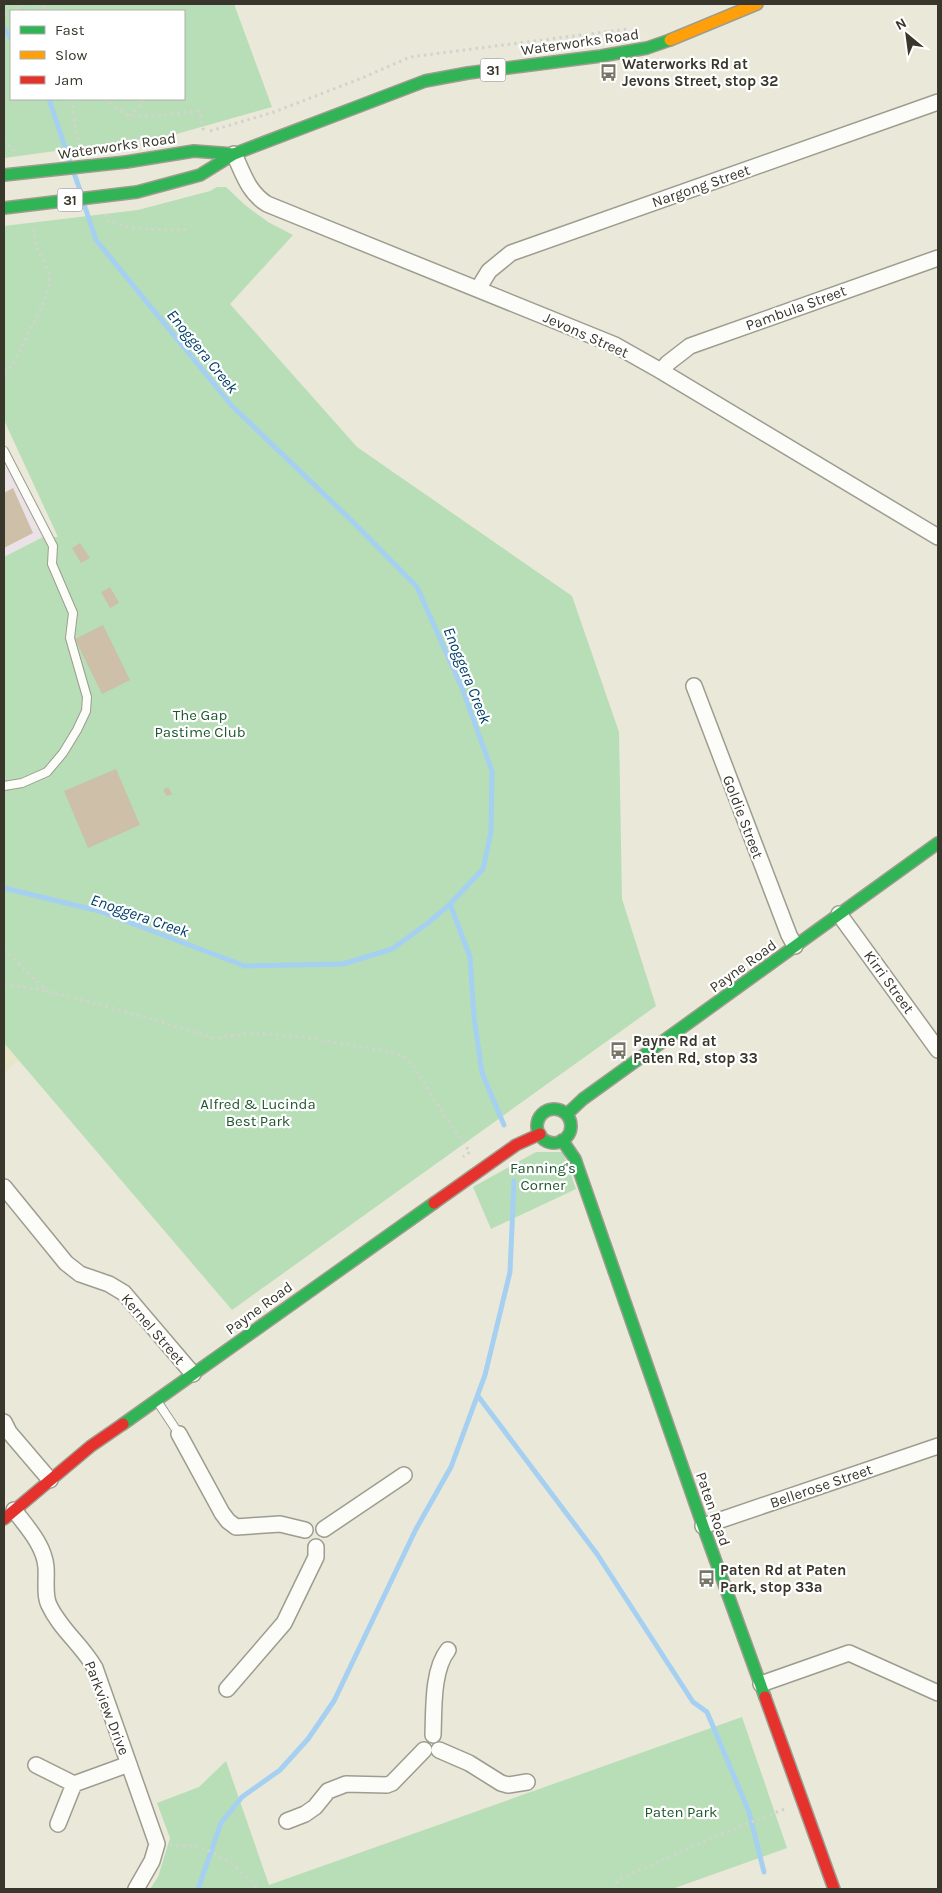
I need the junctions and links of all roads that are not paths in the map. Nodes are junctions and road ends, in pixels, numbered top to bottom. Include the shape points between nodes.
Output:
1 (757, 4) edge
2 (938, 102) edge
3 (234, 154) junction
4 (4, 175) edge
5 (4, 208) edge
6 (938, 258) edge
7 (478, 289) junction
8 (661, 371) junction
9 (4, 451) edge
10 (938, 538) edge
11 (694, 686) dead end
12 (4, 786) edge
13 (938, 843) edge
14 (839, 914) junction
15 (795, 946) junction
16 (938, 1050) edge
17 (566, 1114) junction
18 (540, 1134) junction
19 (562, 1140) junction
20 (4, 1187) edge
21 (193, 1374) junction
22 (156, 1399) junction
23 (4, 1422) edge
24 (179, 1434) joint
25 (938, 1446) edge
26 (404, 1475) dead end
27 (50, 1480) junction
28 (9, 1514) edge
29 (703, 1526) junction
30 (305, 1530) junction
31 (324, 1530) junction
32 (316, 1547) junction
33 (448, 1650) dead end
34 (761, 1684) junction
35 (227, 1689) dead end
36 (938, 1693) edge
37 (433, 1735) junction
38 (424, 1750) junction
39 (439, 1750) junction
40 (129, 1764) junction
41 (36, 1765) dead end
42 (527, 1782) dead end
43 (74, 1784) junction
44 (287, 1821) dead end
45 (58, 1824) dead end
46 (136, 1889) edge
47 (834, 1889) edge

1 - 3 main road, Waterworks Road / 31 via 647,48 426,81
2 - 7 street, Nargong Street via 510,253 489,272
3 - 4 main road, Waterworks Road / 31, bridge via 194,151
3 - 5 main road, Waterworks Road / 31, bridge via 200,176 137,192
3 - 7 street, Jevons Street via 248,185 267,204
6 - 8 street, Pambula Street via 690,346
7 - 8 street, Jevons Street via 615,345
8 - 10 street, Jevons Street
9 - 12 lane via 53,546 52,564 73,613 70,638 86,696 86,711 63,753 47,772 22,783
11 - 15 street, Goldie Street
13 - 14 main road, Payne Road
14 - 15 main road, Payne Road
14 - 16 street, Kirri Street
15 - 17 main road, Payne Road
17 - 18 main road via 558,1109 546,1111 539,1120
17 - 19 main road via 571,1128
18 - 19 main road via 551,1142
18 - 21 main road, Payne Road via 516,1146 430,1205
19 - 29 main road, Paten Road via 575,1159
20 - 21 street, Kernel Street via 66,1263 80,1274 124,1293
21 - 22 main road, Payne Road
22 - 24 lane
22 - 27 main road, Payne Road
23 - 27 street
24 - 30 street via 228,1521 236,1527 280,1524
25 - 29 street, Bellerose Street
26 - 31 street
27 - 28 main road, Payne Road
28 - 40 street, Parkview Drive via 39,1544 46,1564 48,1602 95,1668
29 - 34 main road, Paten Road
30 - 31 street via 314,1524
30 - 32 street via 306,1544
31 - 32 street via 325,1541
32 - 35 street via 316,1557 284,1623
33 - 37 street via 443,1656 435,1692
34 - 36 street via 849,1653
34 - 47 main road, Paten Road
37 - 38 street via 423,1739
37 - 39 street via 441,1741
38 - 39 street via 431,1754
38 - 44 street via 392,1783 346,1784 328,1791 315,1807
39 - 42 street via 502,1783
40 - 43 street
40 - 46 street, Parkview Drive via 157,1844 152,1861
41 - 43 street
43 - 45 street

